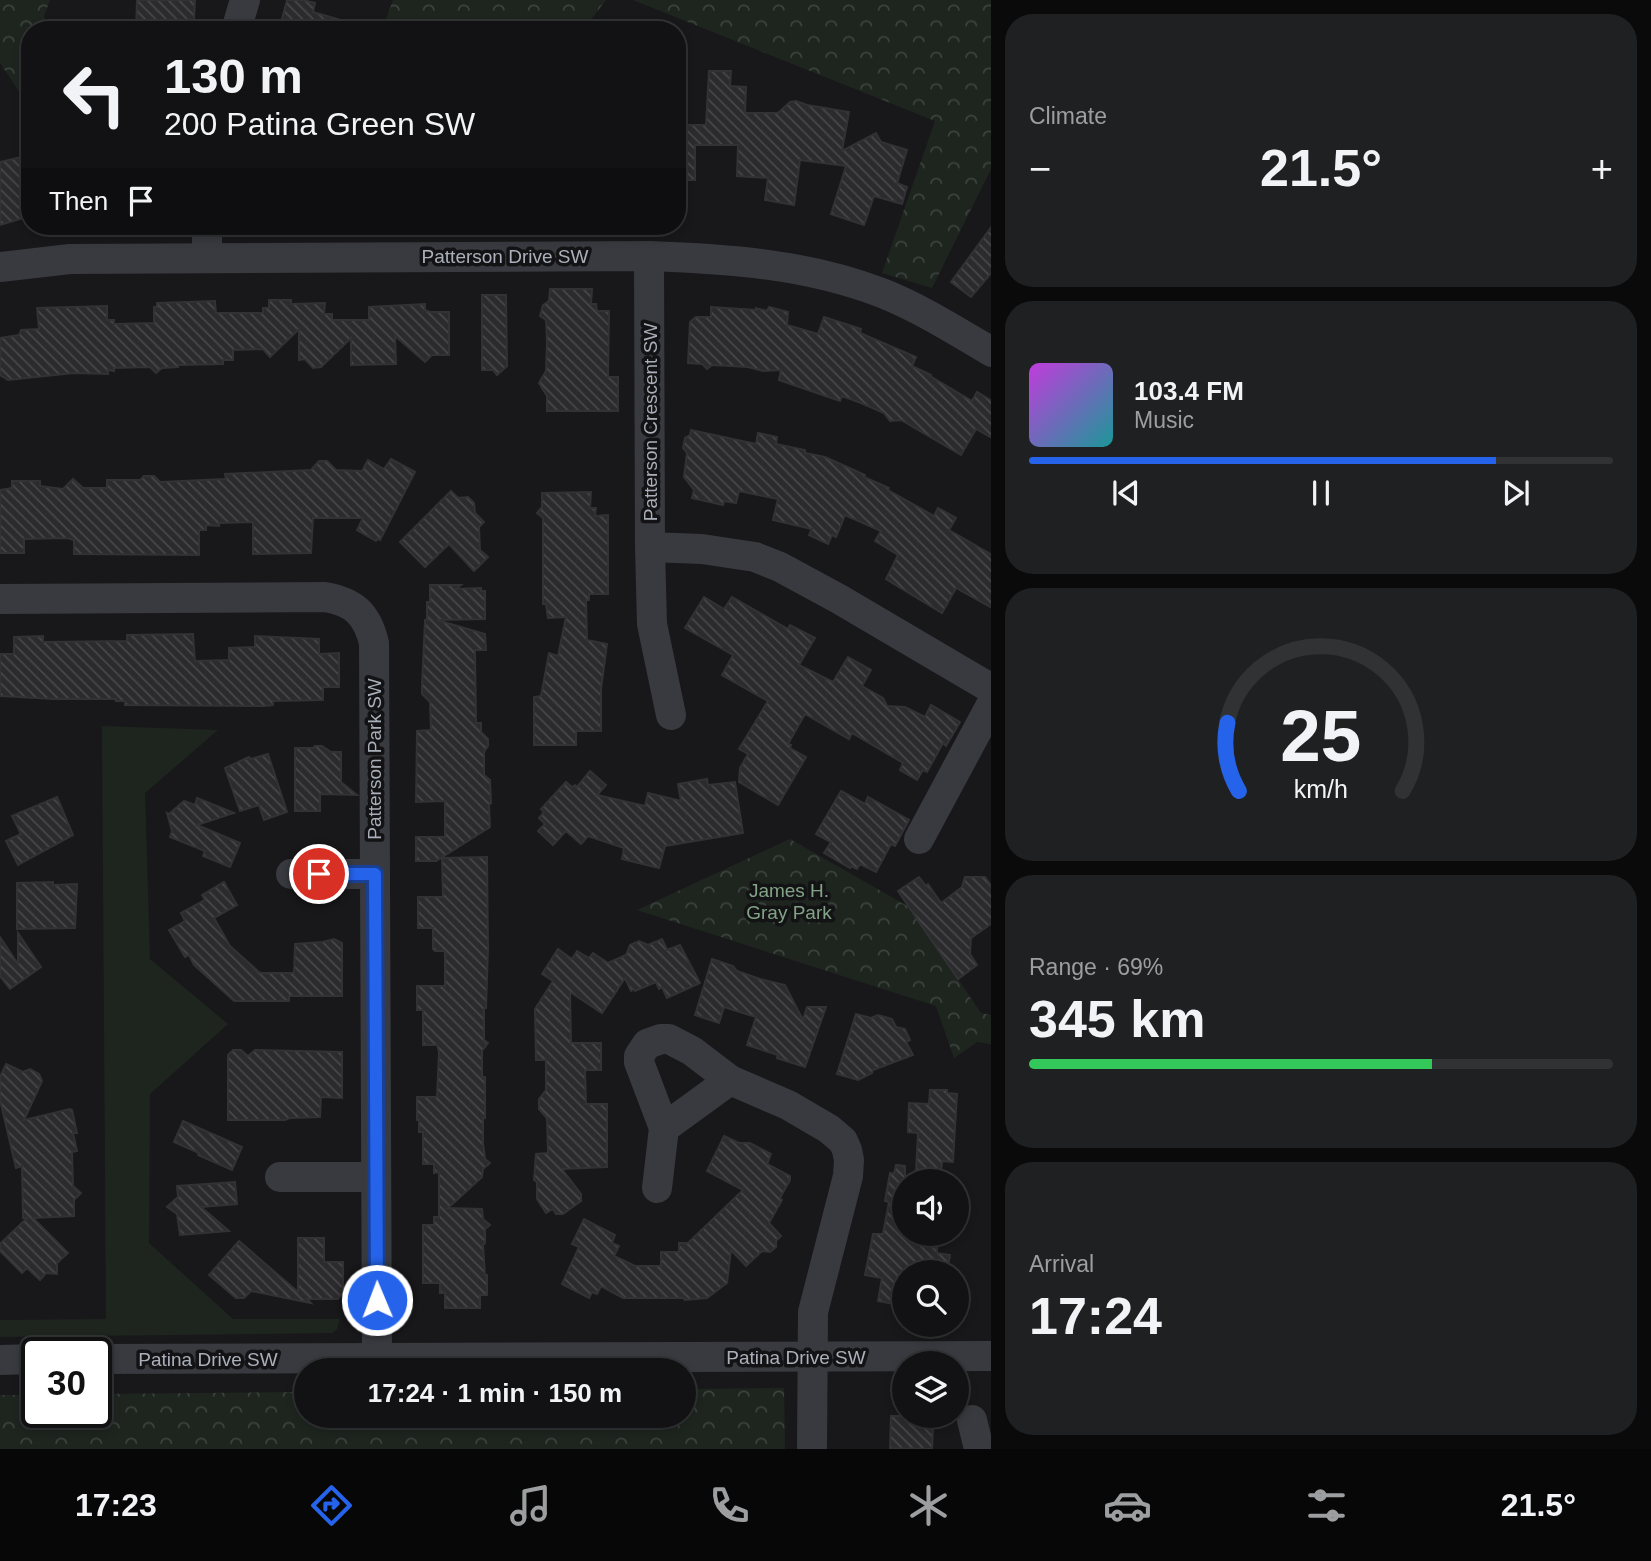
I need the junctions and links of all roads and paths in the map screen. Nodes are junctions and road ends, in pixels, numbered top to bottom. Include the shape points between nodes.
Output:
1 (245, 0) edge
2 (239, 21) edge
3 (206, 235) edge
4 (649, 256) junction
5 (207, 257) junction
6 (0, 267) edge
7 (991, 352) edge
8 (650, 547) junction
9 (0, 599) edge
10 (991, 689) edge
11 (991, 703) edge
12 (671, 715) dead end
13 (919, 839) dead end
14 (291, 874) dead end
15 (375, 874) junction
16 (730, 1080) junction
17 (664, 1128) junction
18 (280, 1177) dead end
19 (376, 1177) junction
20 (657, 1188) dead end
21 (991, 1356) edge
22 (811, 1357) junction
23 (294, 1358) edge
24 (377, 1358) joint
25 (21, 1359) edge
26 (112, 1359) edge
27 (0, 1360) edge
28 (972, 1420) dead end
29 (812, 1449) edge
30 (979, 1449) edge

1 - 2 street
3 - 5 street
4 - 5 street, Patterson Drive SW
4 - 7 street, Patterson Drive SW via 752,262 847,282 920,311
4 - 8 street, Patterson Crescent SW
5 - 6 street, Patterson Drive SW via 70,259
8 - 10 street, Patterson Crescent SW via 742,555 780,568
8 - 12 street via 652,624
9 - 15 street, Patterson Park SW via 324,597 342,600 355,609 365,618 374,643
11 - 13 street
14 - 15 street
15 - 19 street, Patterson Park SW
16 - 17 street
16 - 17 street via 669,1040 647,1044 639,1062
16 - 22 street via 829,1129 843,1141 849,1160 813,1312
17 - 20 street
18 - 19 street
19 - 24 street, Patterson Park SW
21 - 22 street, Patina Drive SW
22 - 24 street, Patina Drive SW
22 - 29 street
23 - 26 street, Patina Drive SW
25 - 27 street
28 - 30 street

